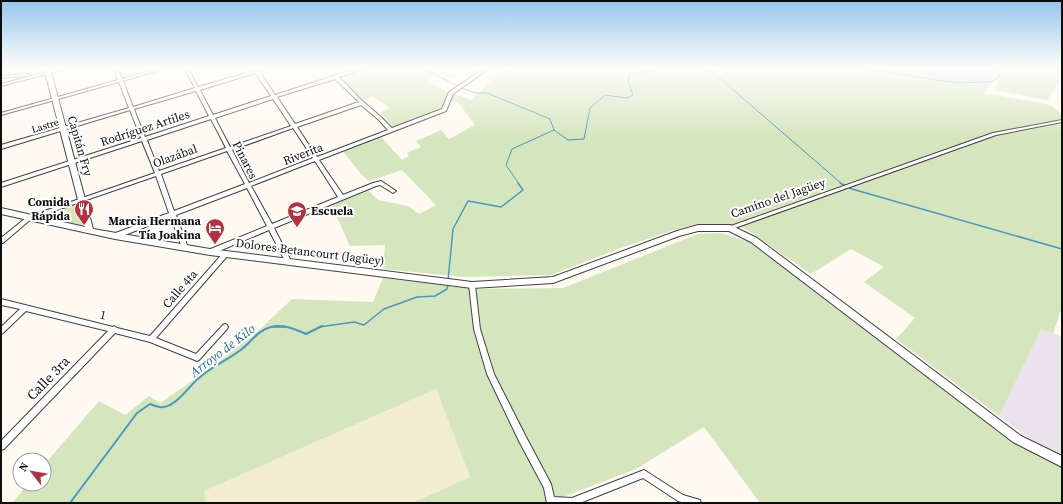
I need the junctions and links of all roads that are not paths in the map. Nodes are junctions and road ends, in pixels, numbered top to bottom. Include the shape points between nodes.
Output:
1 (53, 92) edge
2 (82, 92) edge
3 (124, 92) edge
4 (189, 92) edge
5 (198, 92) edge
6 (270, 92) edge
7 (290, 92) edge
8 (350, 92) edge
9 (453, 92) edge
10 (273, 97) junction
11 (55, 99) junction
12 (361, 103) junction
13 (131, 109) junction
14 (1, 114) edge
15 (212, 117) junction
16 (1062, 121) edge
17 (293, 126) junction
18 (63, 128) junction
19 (391, 131) junction
20 (144, 140) junction
21 (1, 147) edge
22 (228, 149) junction
23 (315, 160) junction
24 (72, 162) junction
25 (158, 174) junction
26 (1, 185) edge
27 (248, 186) junction
28 (393, 191) dead end
29 (341, 197) junction
30 (83, 200) junction
31 (1, 211) edge
32 (173, 215) junction
33 (29, 218) junction
34 (270, 227) junction
35 (730, 228) junction
36 (90, 231) junction
37 (115, 236) junction
38 (1, 241) edge
39 (185, 248) junction
40 (210, 252) junction
41 (226, 254) junction
42 (288, 261) junction
43 (448, 282) joint
44 (472, 285) junction
45 (1, 302) edge
46 (25, 308) junction
47 (225, 327) dead end
48 (114, 329) junction
49 (1, 331) edge
50 (151, 339) junction
51 (1, 446) edge
52 (1062, 462) edge
53 (551, 502) edge
54 (573, 503) edge
55 (697, 503) edge

1 - 11 street, Capitán Fry
2 - 11 street
3 - 13 street
4 - 13 street, Lastre
5 - 15 street, Pinares
6 - 10 street, Lastre
7 - 10 street, Rodríguez Artiles
8 - 12 street
9 - 19 street, Riverita via 444,110
10 - 15 street, Rodríguez Artiles
10 - 17 street
11 - 14 street
11 - 18 street, Capitán Fry
12 - 17 street, Olazábal
12 - 19 street via 376,113
13 - 18 street, Lastre
13 - 20 street
15 - 20 street, Rodríguez Artiles
15 - 22 street, Pinares
16 - 35 street, Camino del Jagüey via 995,134
17 - 22 street, Olazábal
17 - 23 street
18 - 21 street, Lastre
18 - 24 street, Capitán Fry
19 - 23 street, Riverita
20 - 24 street, Rodríguez Artiles
20 - 25 street
22 - 25 street, Olazábal
22 - 27 street, Pinares
23 - 27 street, Riverita
23 - 29 street
24 - 26 street, Rodríguez Artiles
24 - 30 street, Capitán Fry
25 - 30 street, Olazábal
25 - 32 street
27 - 32 street, Riverita
27 - 34 street, Pinares
28 - 29 street via 381,183
29 - 34 street
30 - 33 street, Olazábal
30 - 36 street, Capitán Fry
31 - 33 street, Dolores Betancourt (Jagüey)
32 - 37 street, Riverita
32 - 39 street
33 - 36 street, Dolores Betancourt (Jagüey)
33 - 38 street, Olazábal
34 - 40 street
34 - 42 street, Pinares
35 - 44 street, Camino del Jagüey via 698,228 677,234 553,280
35 - 52 street via 754,240 1017,439
36 - 37 street, Dolores Betancourt (Jagüey)
37 - 39 street, Dolores Betancourt (Jagüey)
39 - 40 street, Dolores Betancourt (Jagüey)
40 - 41 street, Dolores Betancourt (Jagüey)
41 - 42 street, Dolores Betancourt (Jagüey)
41 - 50 street, Calle 4ta
42 - 43 street, Dolores Betancourt (Jagüey)
43 - 44 street, Camino del Jagüey
44 - 53 street via 477,329 491,374 548,487
45 - 46 street, 1
46 - 48 street, 1
46 - 49 street
47 - 50 street, 1 via 197,358
48 - 50 street, 1
48 - 51 street, Calle 3ra
53 - 54 street
54 - 55 street via 644,474 681,498

